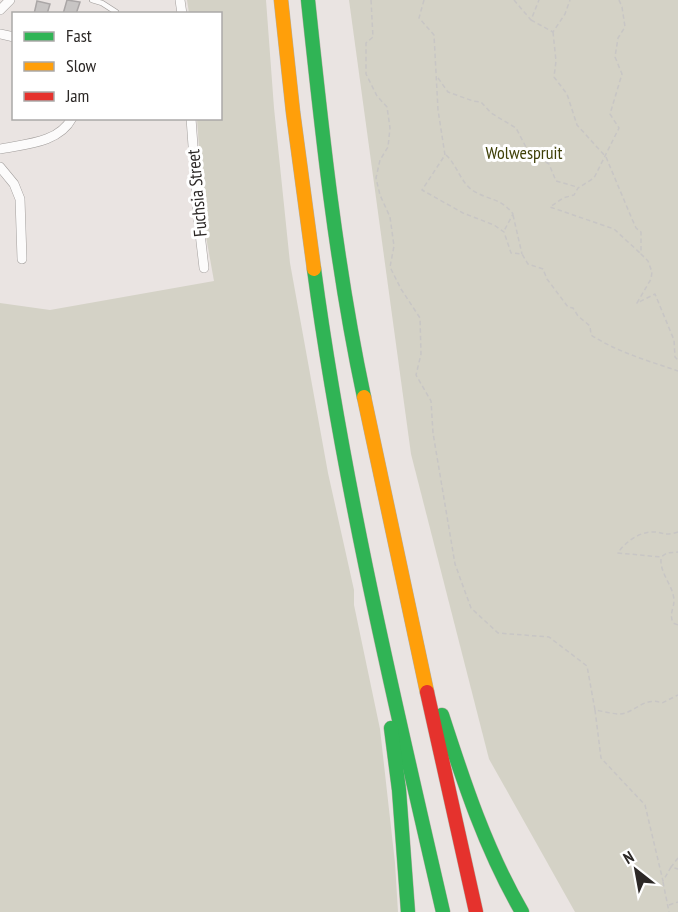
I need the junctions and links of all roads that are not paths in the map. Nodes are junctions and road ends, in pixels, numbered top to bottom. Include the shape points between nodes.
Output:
1 (10, 0) edge
2 (92, 0) edge
3 (281, 0) edge
4 (308, 0) edge
5 (0, 10) edge
6 (116, 12) edge
7 (70, 120) edge
8 (191, 120) edge
9 (0, 149) edge
10 (0, 167) edge
11 (22, 259) dead end
12 (204, 268) dead end
13 (410, 617) junction
14 (379, 632) junction
15 (408, 912) edge
16 (443, 912) edge
17 (476, 912) edge
18 (522, 912) edge

1 - 5 street
2 - 6 lane
3 - 14 highway via 325,349
4 - 13 highway via 352,341
7 - 9 street via 60,134
8 - 12 street, Fuchsia Street
10 - 11 street via 20,199
13 - 17 highway
13 - 18 highway via 481,829
14 - 15 highway via 399,790
14 - 16 highway

